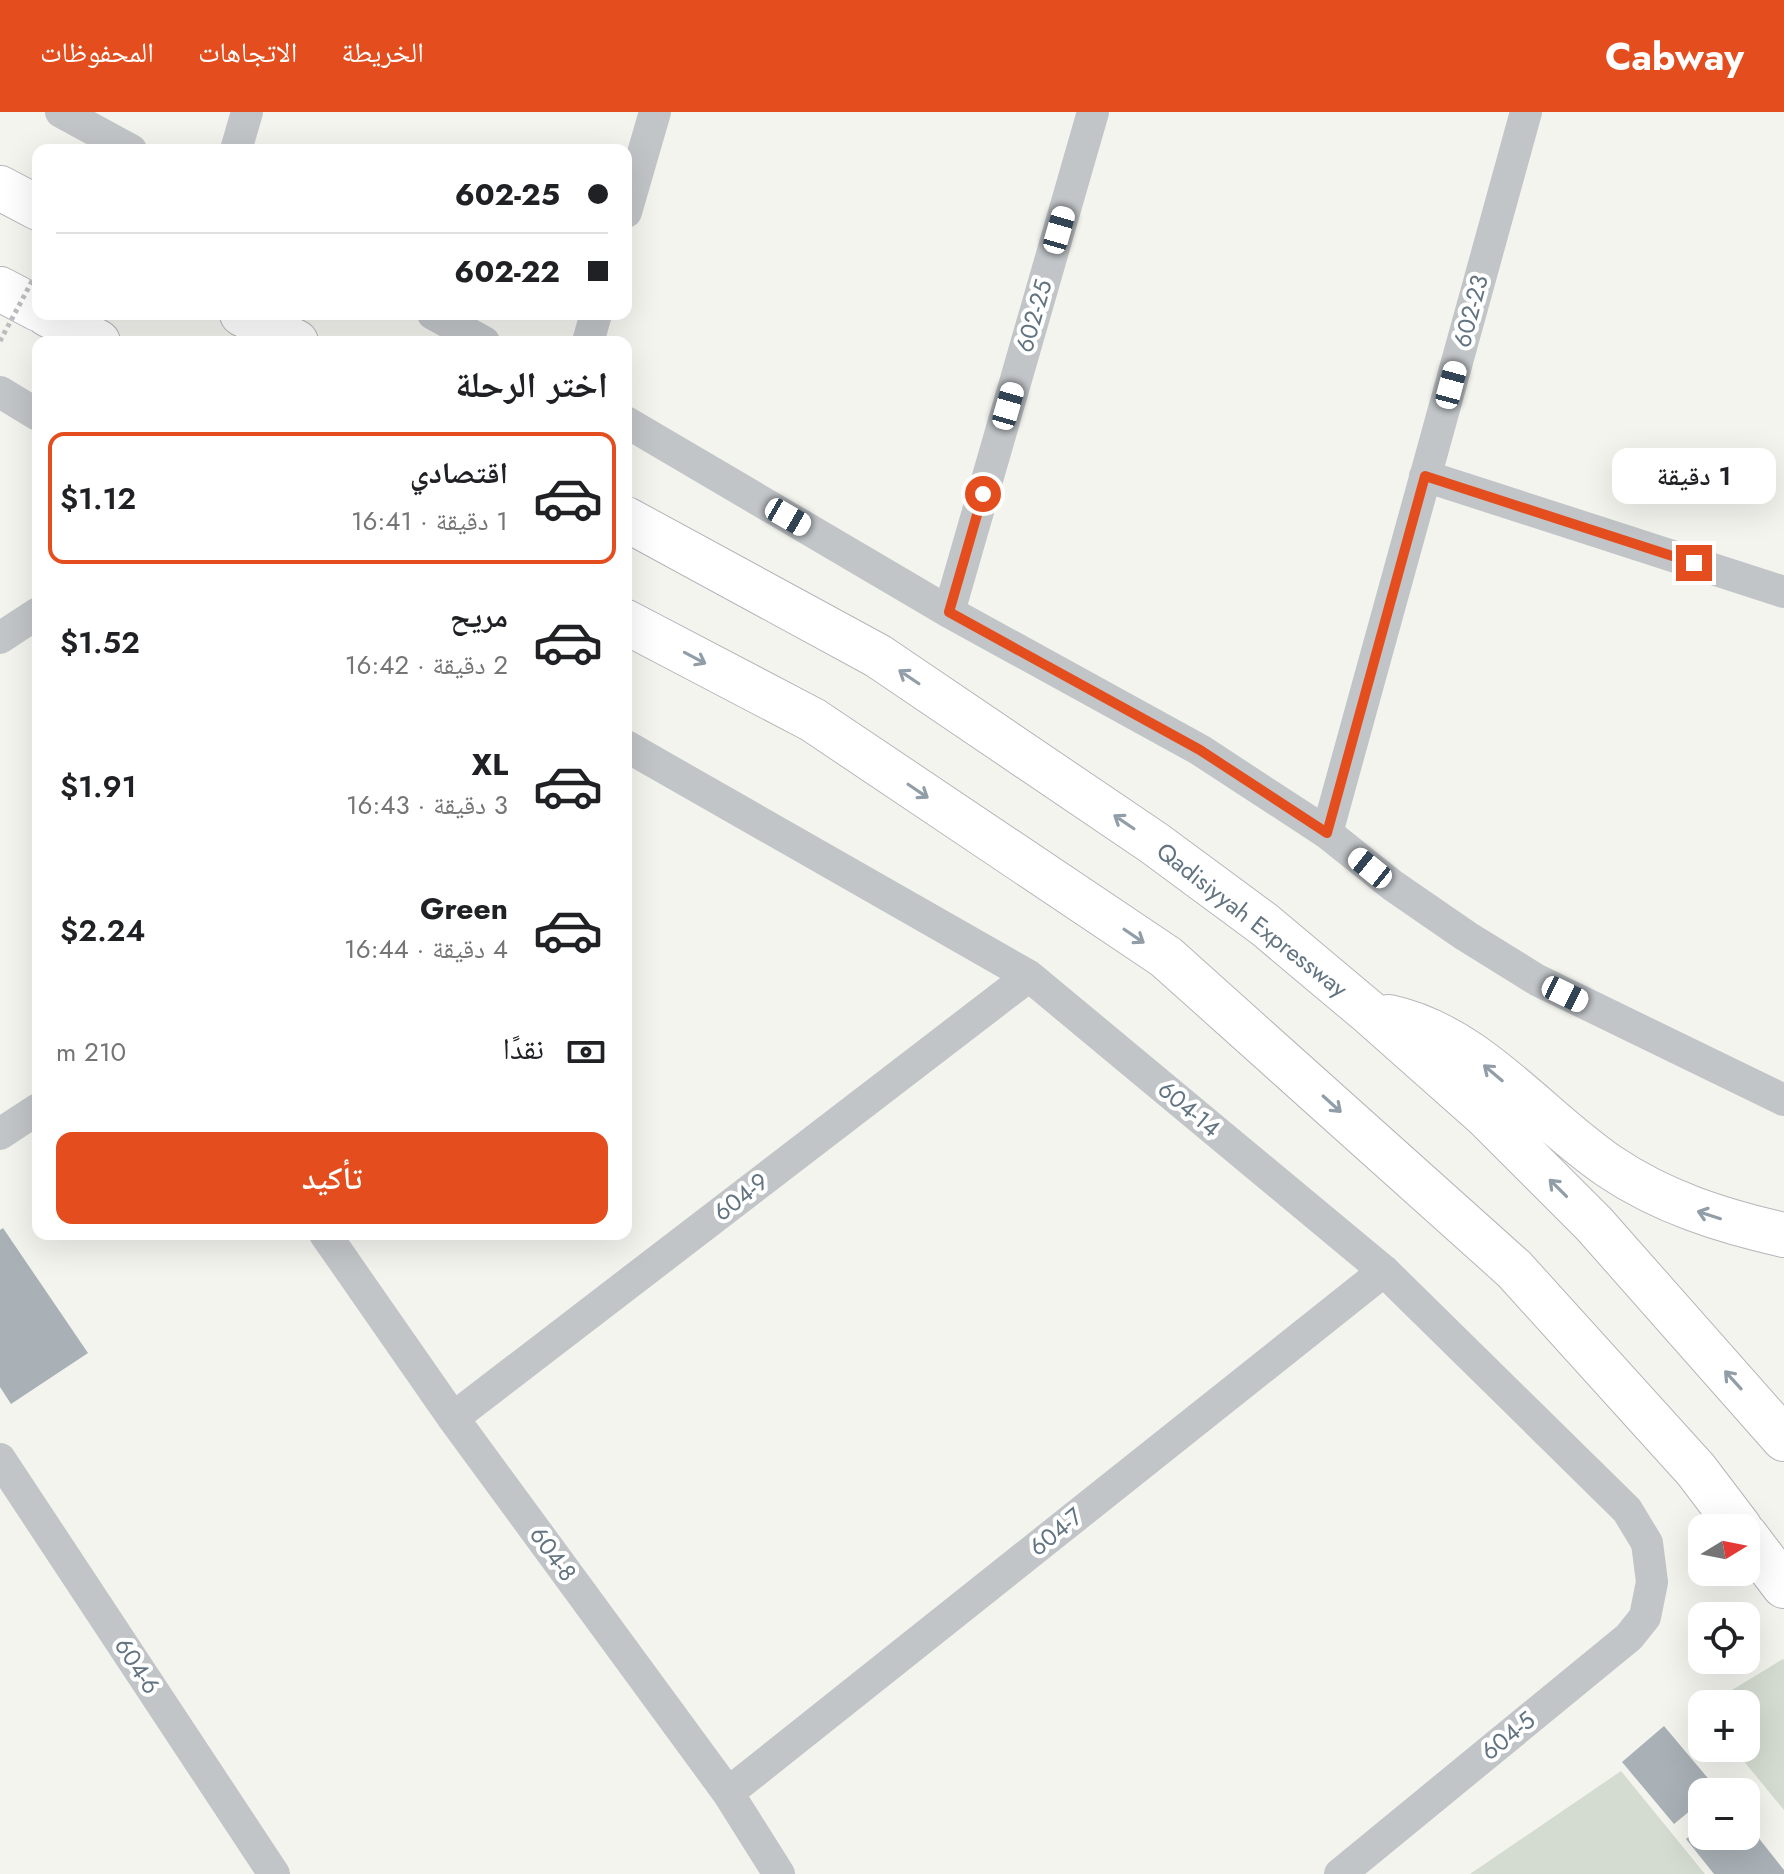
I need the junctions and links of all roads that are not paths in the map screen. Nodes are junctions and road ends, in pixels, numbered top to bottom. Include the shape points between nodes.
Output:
1 (61, 112) edge
2 (247, 112) edge
3 (655, 112) edge
4 (1093, 112) edge
5 (1526, 112) edge
6 (120, 144) edge
7 (238, 144) edge
8 (0, 188) edge
9 (632, 191) edge
10 (32, 205) edge
11 (0, 289) edge
12 (32, 306) edge
13 (58, 320) edge
14 (254, 320) edge
15 (444, 320) edge
16 (87, 336) edge
17 (284, 336) edge
18 (473, 336) edge
19 (0, 392) edge
20 (32, 411) edge
21 (632, 426) edge
22 (1425, 476) junction
23 (632, 522) edge
24 (1784, 592) edge
25 (949, 612) junction
26 (32, 617) edge
27 (632, 625) edge
28 (0, 638) edge
29 (632, 749) edge
30 (1327, 833) junction
31 (1029, 976) junction
32 (1371, 1014) junction
33 (1784, 1100) edge
34 (32, 1113) edge
35 (0, 1134) edge
36 (1784, 1235) edge
37 (329, 1240) edge
38 (1384, 1271) junction
39 (453, 1418) junction
40 (1784, 1439) edge
41 (0, 1459) edge
42 (1729, 1514) edge
43 (1760, 1554) edge
44 (1652, 1582) joint
45 (1784, 1586) edge
46 (728, 1793) junction
47 (274, 1874) edge
48 (779, 1874) edge
49 (1340, 1874) edge

1 - 6 street
2 - 7 street
3 - 9 street
4 - 25 street, 602-25
5 - 22 street, 602-23
8 - 10 highway
11 - 12 highway
13 - 16 highway
14 - 17 highway
15 - 18 street
19 - 20 street
21 - 25 street
22 - 24 street
22 - 30 street, 602-23
32 -> 23 highway, Qadisiyyah Expressway via 1265,925 1154,843 878,656
25 - 30 street via 1200,750
26 - 28 street
27 -> 42 highway via 813,720 1166,957 1514,1269
29 - 31 street, 604-14
30 - 33 street via 1392,885 1537,980
31 - 38 street, 604-14
31 - 39 street, 604-9
36 -> 32 highway via 1694,1210 1651,1190 1572,1139 1456,1044 1430,1030
40 -> 32 highway, Qadisiyyah Expressway via 1594,1224 1485,1115
34 - 35 street
37 - 39 street, 604-8
38 - 44 street, 604-14 via 1627,1510 1647,1543
38 - 46 street, 604-7
39 - 46 street, 604-8
41 - 47 street, 604-6
43 - 45 highway
44 - 49 street, 604-5 via 1645,1617 1629,1637
46 - 48 street, 604-8

